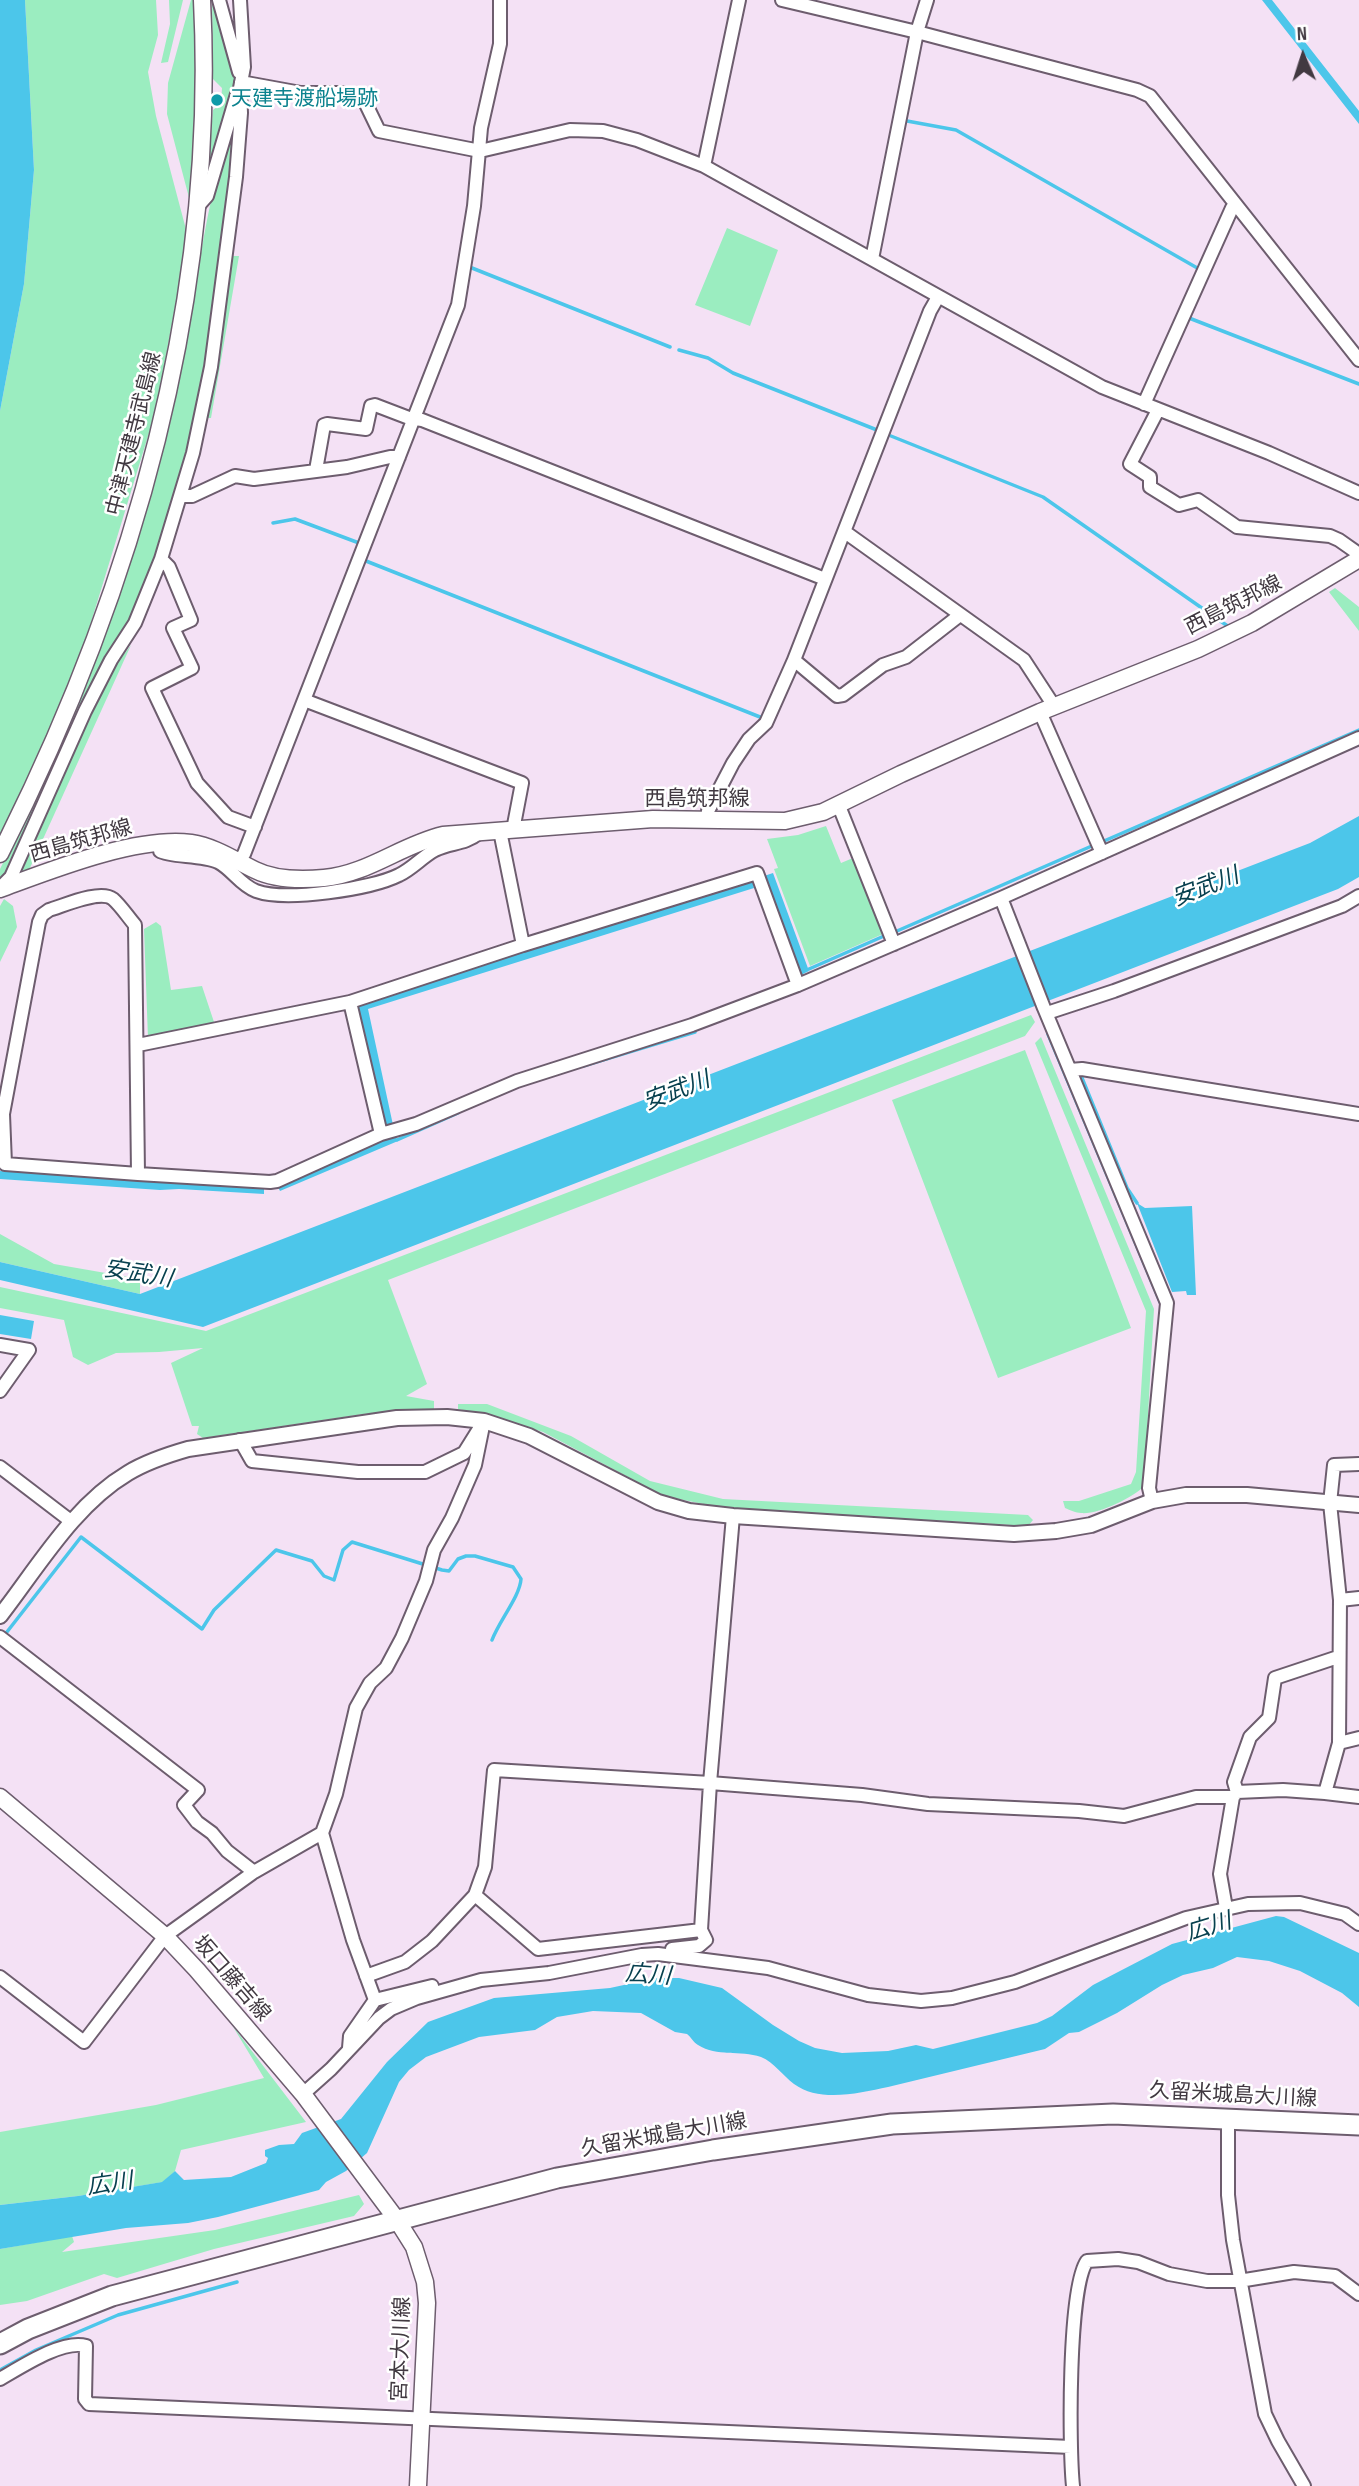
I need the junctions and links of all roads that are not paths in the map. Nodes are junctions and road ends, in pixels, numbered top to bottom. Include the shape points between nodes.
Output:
1 (202, 0) edge
2 (219, 0) edge
3 (240, 0) edge
4 (500, 0) edge
5 (739, 0) edge
6 (782, 0) edge
7 (926, 0) edge
8 (917, 32) junction
9 (241, 85) junction
10 (480, 151) junction
11 (704, 166) junction
12 (199, 205) junction
13 (1236, 205) junction
14 (872, 260) junction
15 (938, 298) junction
16 (1359, 360) edge
17 (1144, 404) junction
18 (1158, 410) junction
19 (414, 419) junction
20 (399, 457) junction
21 (316, 470) junction
22 (1359, 493) edge
23 (181, 496) junction
24 (845, 531) junction
25 (1359, 557) edge
26 (161, 559) junction
27 (825, 579) junction
28 (960, 615) junction
29 (794, 660) junction
30 (304, 700) junction
31 (1047, 709) junction
32 (1359, 738) edge
33 (839, 806) junction
34 (707, 818) junction
35 (255, 827) junction
36 (506, 831) junction
37 (479, 833) junction
38 (160, 844) junction
39 (1102, 853) junction
40 (0, 855) edge
41 (239, 860) junction
42 (0, 889) edge
43 (1359, 895) edge
44 (1001, 898) junction
45 (894, 944) junction
46 (523, 946) junction
47 (798, 985) junction
48 (350, 1002) junction
49 (1045, 1010) junction
50 (138, 1045) junction
51 (1070, 1070) junction
52 (1359, 1114) edge
53 (381, 1134) junction
54 (3, 1164) edge
55 (138, 1174) junction
56 (0, 1345) edge
57 (0, 1391) edge
58 (484, 1421) junction
59 (240, 1440) junction
60 (1359, 1464) edge
61 (0, 1466) edge
62 (1152, 1502) junction
63 (1330, 1503) junction
64 (1359, 1505) edge
65 (733, 1516) junction
66 (72, 1522) junction
67 (1359, 1598) edge
68 (1340, 1600) junction
69 (0, 1616) edge
70 (0, 1637) edge
71 (1338, 1657) junction
72 (1359, 1738) edge
73 (1339, 1743) junction
74 (710, 1783) junction
75 (1325, 1793) junction
76 (1235, 1794) junction
77 (0, 1797) edge
78 (1359, 1797) edge
79 (322, 1833) junction
80 (254, 1872) junction
81 (475, 1895) junction
82 (1226, 1908) junction
83 (1359, 1924) edge
84 (701, 1930) junction
85 (165, 1936) junction
86 (658, 1954) junction
87 (366, 1976) junction
88 (0, 1977) edge
89 (444, 1989) junction
90 (375, 2000) junction
91 (349, 2049) junction
92 (305, 2097) junction
93 (1227, 2118) junction
94 (1359, 2125) edge
95 (397, 2220) junction
96 (1239, 2281) junction
97 (1359, 2294) edge
98 (0, 2344) edge
99 (0, 2379) edge
100 (421, 2418) junction
101 (1071, 2447) junction
102 (418, 2486) edge
103 (1073, 2486) edge
104 (1304, 2486) edge

1 - 12 main road, 中津天建寺武島線 via 205,87
2 - 9 street
3 - 9 street
4 - 10 street via 500,44
5 - 11 street
6 - 8 street
7 - 8 street
8 - 13 street via 1150,96
8 - 14 street
9 - 10 street via 355,96 364,100 379,131
9 - 12 street via 207,196
9 - 23 street via 234,189 211,367
10 - 11 street via 587,130 637,140
10 - 19 street via 458,305
11 - 14 street
12 - 40 main road, 中津天建寺武島線 via 164,416 130,538 68,709
13 - 16 street
13 - 17 street
14 - 15 street
15 - 17 street via 1055,363
15 - 24 street
17 - 18 street
18 - 22 street
18 - 25 street via 1130,464 1150,477 1150,487 1179,505 1198,500 1237,527 1330,536
19 - 20 street
19 - 21 street via 375,405 366,429 324,425
19 - 27 street
20 - 21 street
20 - 30 street
21 - 23 street via 254,479 235,476
23 - 26 street
24 - 27 street
24 - 28 street
25 - 31 main road, 西島筑邦線 via 1252,623
26 - 35 street via 169,567 191,620 173,628 192,668 152,688 197,783 228,817
26 - 42 street via 135,623 85,711 11,877
27 - 29 street
28 - 29 street via 906,657 883,665 843,695 837,696
28 - 31 street via 1024,660
29 - 34 street via 766,723 733,763
30 - 35 street
30 - 36 street via 522,783
31 - 33 main road, 西島筑邦線
31 - 39 street
32 - 39 street
33 - 34 main road, 西島筑邦線 via 785,821
33 - 45 street
34 - 36 main road, 西島筑邦線
35 - 41 street
36 - 37 main road, 西島筑邦線
36 - 46 street
37 - 38 street via 468,842 433,851 401,874 374,884 278,894 256,891 220,862 164,854
37 - 41 main road, 西島筑邦線 via 420,840 363,870 322,878 272,876
38 - 41 main road, 西島筑邦線 via 190,843
38 - 42 main road, 西島筑邦線 via 82,860
39 - 44 street
43 - 49 street via 1342,906 1114,991
44 - 45 street
44 - 49 street
45 - 47 street
46 - 47 street via 757,873
46 - 48 street
47 - 53 street via 692,1025 517,1081
48 - 50 street
48 - 53 street
49 - 51 street
50 - 54 street via 135,925 104,895 49,910 39,922 3,1114
50 - 55 street
51 - 52 street
51 - 62 street via 1167,1303 1149,1488
53 - 55 street via 270,1182
54 - 55 street
56 - 57 street via 29,1350
58 - 59 street via 397,1418
58 - 59 street via 464,1453 425,1472 358,1472 251,1461
58 - 65 street via 529,1436 657,1502
58 - 79 street via 475,1465 433,1550 426,1581 402,1637 356,1708
59 - 66 street via 177,1452 128,1473
60 - 63 street via 1334,1465
61 - 66 street
62 - 63 street via 1186,1495 1247,1495
62 - 65 street via 1091,1525 1014,1534
63 - 64 street
63 - 68 street
65 - 74 street
66 - 69 street
67 - 68 street
68 - 71 street
70 - 80 street via 198,1790 184,1805 188,1813
71 - 73 street
71 - 76 street via 1275,1678 1269,1718 1251,1737 1234,1782
72 - 73 street
73 - 75 street
74 - 76 street via 928,1804 1124,1816 1196,1797
74 - 81 street via 494,1770 485,1867
74 - 84 street
75 - 76 street
75 - 78 street
76 - 82 street via 1220,1874
77 - 85 main road, 坂口藤吉線
79 - 80 street
79 - 87 street
80 - 85 street
81 - 84 street via 538,1949
81 - 87 street via 405,1962
82 - 83 street via 1300,1903 1345,1914
82 - 86 street via 1016,1982 921,2001 869,1995 768,1968
84 - 86 street via 705,1940 699,1946
85 - 88 street via 83,2042
85 - 92 main road, 坂口藤吉線
86 - 89 street
87 - 90 street
89 - 90 street via 433,1986
89 - 91 street via 391,2009
90 - 91 street via 350,2036
91 - 92 street
92 - 95 main road, 坂口藤吉線
93 - 94 main road, 久留米城島大川線
93 - 95 main road, 久留米城島大川線 via 1113,2114 892,2124 557,2178
93 - 96 street via 1228,2195
95 - 98 main road, 久留米城島大川線 via 112,2297
95 - 100 main road, 宮本大川線 via 414,2247 425,2282
96 - 97 street via 1294,2272 1335,2276
96 - 101 street via 1207,2281 1118,2259 1087,2261 1077,2308
96 - 104 street via 1265,2414
99 - 100 street via 77,2343 86,2346 85,2399 89,2404
100 - 101 street
100 - 102 main road, 宮本大川線
101 - 103 street

